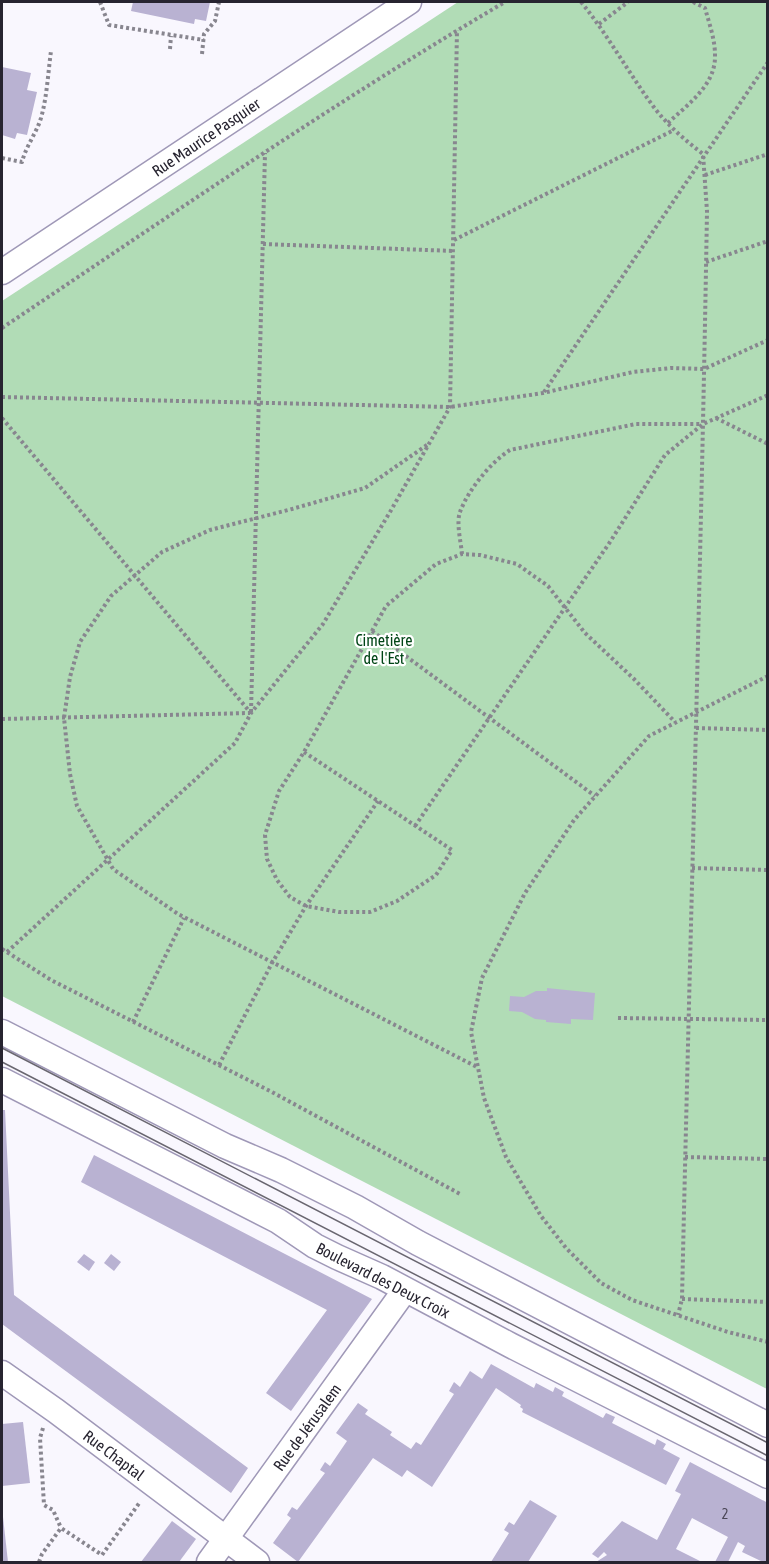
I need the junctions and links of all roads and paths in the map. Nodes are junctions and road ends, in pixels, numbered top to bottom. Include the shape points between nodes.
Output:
1 (100, 2) edge
2 (219, 2) edge
3 (410, 2) edge
4 (506, 2) edge
5 (581, 2) edge
6 (628, 2) edge
7 (693, 2) edge
8 (709, 2) edge
9 (705, 8) junction
10 (599, 24) junction
11 (457, 30) junction
12 (171, 36) junction
13 (204, 40) junction
14 (170, 49) dead end
15 (51, 51) dead end
16 (202, 54) dead end
17 (768, 62) edge
18 (668, 123) junction
19 (674, 130) junction
20 (265, 153) junction
21 (768, 153) edge
22 (703, 154) junction
23 (2, 158) edge
24 (705, 175) junction
25 (454, 240) junction
26 (768, 241) edge
27 (263, 244) junction
28 (454, 251) junction
29 (706, 262) junction
30 (2, 272) edge
31 (2, 328) edge
32 (768, 340) edge
33 (704, 369) junction
34 (543, 393) junction
35 (768, 395) edge
36 (2, 397) edge
37 (259, 403) junction
38 (450, 406) junction
39 (2, 418) edge
40 (716, 418) junction
41 (703, 424) junction
42 (430, 442) junction
43 (768, 444) edge
44 (256, 518) junction
45 (462, 554) junction
46 (135, 575) junction
47 (565, 607) junction
48 (372, 631) junction
49 (768, 676) edge
50 (697, 711) junction
51 (251, 713) junction
52 (64, 718) junction
53 (489, 718) junction
54 (2, 719) edge
55 (675, 722) junction
56 (696, 728) junction
57 (768, 730) edge
58 (304, 752) junction
59 (595, 796) junction
60 (378, 801) junction
61 (415, 826) junction
62 (107, 860) junction
63 (692, 868) junction
64 (768, 870) edge
65 (306, 906) junction
66 (184, 918) junction
67 (2, 949) edge
68 (7, 952) junction
69 (272, 963) junction
70 (618, 1018) dead end
71 (688, 1019) junction
72 (768, 1020) edge
73 (133, 1022) junction
74 (2, 1032) edge
75 (219, 1065) junction
76 (477, 1067) junction
77 (2, 1080) edge
78 (685, 1157) junction
79 (768, 1159) edge
80 (462, 1195) dead end
81 (405, 1290) junction
82 (682, 1299) junction
83 (768, 1302) edge
84 (678, 1315) junction
85 (768, 1342) edge
86 (2, 1373) edge
87 (768, 1425) edge
88 (43, 1428) dead end
89 (768, 1476) edge
90 (141, 1501) dead end
91 (61, 1528) junction
92 (226, 1539) junction
93 (39, 1563) edge
94 (209, 1563) edge
95 (257, 1563) edge

1 - 12 path via 109,25
2 - 13 path via 215,21 204,34
3 - 30 street, Rue Maurice Pasquier
4 - 11 path
5 - 10 path
6 - 10 path
7 - 9 path
8 - 9 path
9 - 18 path via 715,55 713,72 704,88
10 - 18 path via 653,107
11 - 20 path
11 - 25 path
12 - 13 path
12 - 14 path
13 - 16 path
15 - 23 path via 42,115 33,139 22,162
17 - 22 path
18 - 19 path
19 - 22 path
19 - 25 path
20 - 27 path
20 - 31 path
21 - 24 path
22 - 24 path
22 - 34 path
24 - 29 path
25 - 28 path
26 - 29 path
27 - 28 path
27 - 37 path
28 - 38 path
29 - 33 path
32 - 33 path
33 - 34 path via 633,372
33 - 41 path
34 - 38 path
35 - 40 path
36 - 37 path
37 - 38 path
37 - 44 path
38 - 42 path
39 - 46 path
40 - 41 path
40 - 43 path
41 - 45 path via 636,424 510,450 495,459 459,513
41 - 47 path via 665,454
41 - 50 path
42 - 44 path via 365,488
42 - 51 path via 323,624
44 - 46 path via 210,530 162,552
44 - 51 path
45 - 47 path via 518,564 548,586
45 - 48 path via 436,564 403,590 386,606
46 - 51 path
46 - 52 path via 111,596 80,642
47 - 53 path
47 - 55 path via 585,633
48 - 53 path
48 - 58 path
49 - 50 path
50 - 55 path
50 - 56 path
51 - 52 path
51 - 62 path via 235,743
52 - 54 path
52 - 62 path via 77,806
53 - 59 path
53 - 61 path
55 - 59 path via 649,736
56 - 57 path
56 - 63 path
58 - 60 path
58 - 65 path via 279,791 265,835 267,859 277,880 290,897
59 - 76 path via 525,893 482,978 471,1032
60 - 61 path
60 - 65 path
61 - 65 path via 452,850 435,875 397,901 370,912
62 - 66 path via 113,869
62 - 68 path
63 - 64 path
63 - 71 path
65 - 69 path
66 - 69 path
66 - 73 path
67 - 68 path
68 - 73 path via 51,980
69 - 75 path
69 - 76 path
70 - 71 path
71 - 72 path
71 - 78 path
73 - 75 path
74 - 87 street via 225,1146 355,1207
75 - 80 path
76 - 84 path via 506,1157 541,1216 566,1248 601,1283 632,1300
77 - 81 street, Boulevard des Deux Croix
78 - 79 path
78 - 82 path
81 - 89 street, Boulevard des Deux Croix
81 - 92 street, Rue de Jérusalem
82 - 83 path
82 - 84 path
84 - 85 path
86 - 92 street, Rue Chaptal
88 - 91 path via 40,1438 44,1505 53,1510
90 - 91 path via 102,1555
91 - 93 path
92 - 94 street, Rue de Jérusalem
92 - 95 street, Rue Chaptal

